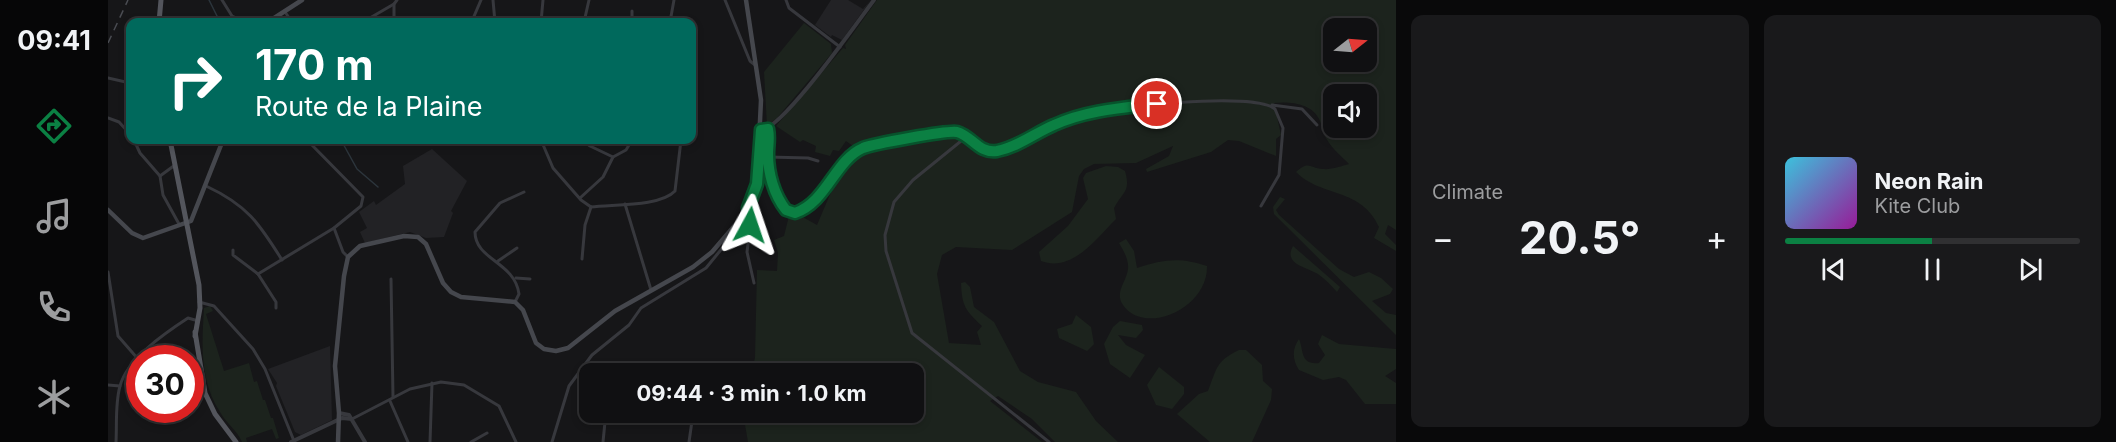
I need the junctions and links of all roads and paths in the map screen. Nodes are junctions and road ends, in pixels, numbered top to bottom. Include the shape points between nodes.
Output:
1 (161, 0) edge
2 (222, 0) edge
3 (302, 0) edge
4 (481, 0) edge
5 (493, 0) edge
6 (543, 0) edge
7 (589, 0) edge
8 (674, 0) edge
9 (724, 0) edge
10 (746, 0) edge
11 (786, 0) edge
12 (874, 0) edge
13 (396, 2) edge
14 (284, 11) junction
15 (632, 11) dead end
16 (159, 18) edge
17 (236, 18) edge
18 (274, 18) edge
19 (289, 18) edge
20 (370, 18) edge
21 (394, 18) edge
22 (473, 18) edge
23 (495, 18) edge
24 (541, 18) edge
25 (585, 18) edge
26 (632, 18) edge
27 (671, 18) edge
28 (840, 47) junction
29 (757, 65) junction
30 (108, 78) edge
31 (126, 82) edge
32 (1270, 105) junction
33 (108, 118) edge
34 (1317, 125) dead end
35 (768, 129) junction
36 (126, 130) edge
37 (761, 130) junction
38 (966, 137) junction
39 (136, 144) edge
40 (171, 144) edge
41 (222, 144) edge
42 (311, 144) edge
43 (543, 144) edge
44 (588, 144) edge
45 (630, 144) edge
46 (681, 144) edge
47 (613, 157) junction
48 (768, 158) junction
49 (818, 161) dead end
50 (176, 165) junction
51 (160, 176) junction
52 (206, 186) junction
53 (524, 192) dead end
54 (580, 198) junction
55 (625, 204) junction
56 (1261, 206) dead end
57 (591, 207) junction
58 (748, 208) junction
59 (108, 210) edge
60 (187, 222) junction
61 (178, 224) junction
62 (334, 228) junction
63 (723, 240) junction
64 (517, 248) dead end
65 (233, 250) dead end
66 (348, 257) junction
67 (582, 259) dead end
68 (282, 260) junction
69 (498, 261) junction
70 (108, 272) edge
71 (258, 274) junction
72 (516, 278) junction
73 (391, 279) dead end
74 (530, 279) dead end
75 (754, 283) dead end
76 (651, 290) junction
77 (199, 302) junction
78 (515, 302) junction
79 (276, 308) dead end
80 (195, 320) junction
81 (195, 336) junction
82 (126, 345) edge
83 (151, 345) edge
84 (126, 374) edge
85 (432, 383) junction
86 (108, 385) edge
87 (120, 386) junction
88 (392, 399) junction
89 (339, 412) junction
90 (352, 419) junction
91 (339, 420) junction
92 (605, 423) edge
93 (692, 423) edge
94 (487, 433) dead end
95 (116, 442) edge
96 (236, 442) edge
97 (293, 442) edge
98 (338, 442) edge
99 (365, 442) edge
100 (408, 442) edge
101 (430, 442) edge
102 (471, 442) edge
103 (516, 442) edge
104 (552, 442) edge
105 (603, 442) edge
106 (688, 442) edge
107 (1049, 442) edge

1 - 16 main road
2 - 17 street
3 - 14 main road
4 - 22 street
5 - 23 street
6 - 24 street
7 - 25 street
8 - 27 street
9 - 29 street via 750,61
10 - 29 main road
11 - 28 street via 792,11
12 - 28 street
13 - 20 street
13 - 21 street
14 - 18 main road
14 - 19 street
15 - 26 street
28 - 35 street
29 - 37 main road
30 - 31 street
32 - 34 street via 1302,109
32 - 38 street via 1174,102 1089,113 995,152
32 - 56 street via 1283,128 1279,175
33 - 36 street
35 - 37 street
35 - 48 street
37 - 58 main road via 757,184
38 - 48 street via 948,131 862,148 813,202 795,213 786,210 778,198
38 - 107 street via 913,180 894,202 885,235 886,251 912,333
39 - 51 street
40 - 50 main road
41 - 52 main road
42 - 62 street via 363,197 361,206
43 - 54 street via 553,168
44 - 47 street
45 - 47 street
46 - 55 street via 675,191 664,198
47 - 54 street via 603,177
48 - 49 street
50 - 51 street
50 - 60 main road
51 - 61 street via 163,195
52 - 60 main road via 192,220
52 - 68 street via 240,204
53 - 69 street via 500,203 475,232 479,247
54 - 57 street
55 - 57 street
55 - 76 street
57 - 67 street
58 - 63 main road
58 - 75 street via 752,213 747,252
59 - 61 main road via 140,237
60 - 61 main road
60 - 77 main road
62 - 66 street
62 - 68 street
63 - 76 main road via 699,263
63 - 104 street via 724,246 715,260 641,308 629,325 592,355 569,386
64 - 69 street
65 - 71 street via 233,255
66 - 78 main road via 364,244 414,236 426,244 443,283 453,293
66 - 89 main road via 335,357
68 - 71 street
69 - 72 street
70 - 82 street via 118,336
71 - 79 street
72 - 74 street
72 - 78 street via 519,294
73 - 88 street
76 - 78 main road via 568,348 556,351 536,343 523,310
77 - 80 main road
77 - 81 main road
77 - 97 street via 214,306 253,349 265,369
80 - 81 main road
80 - 83 street via 188,318
81 - 96 main road via 205,393
84 - 87 street
85 - 88 street
85 - 101 street
85 - 103 street via 464,385 494,401
86 - 87 street
87 - 95 street
88 - 90 street
88 - 100 street
89 - 90 street
89 - 91 main road
90 - 91 street
90 - 99 street
91 - 97 street
91 - 98 main road
92 - 105 street
93 - 106 street
94 - 102 street

